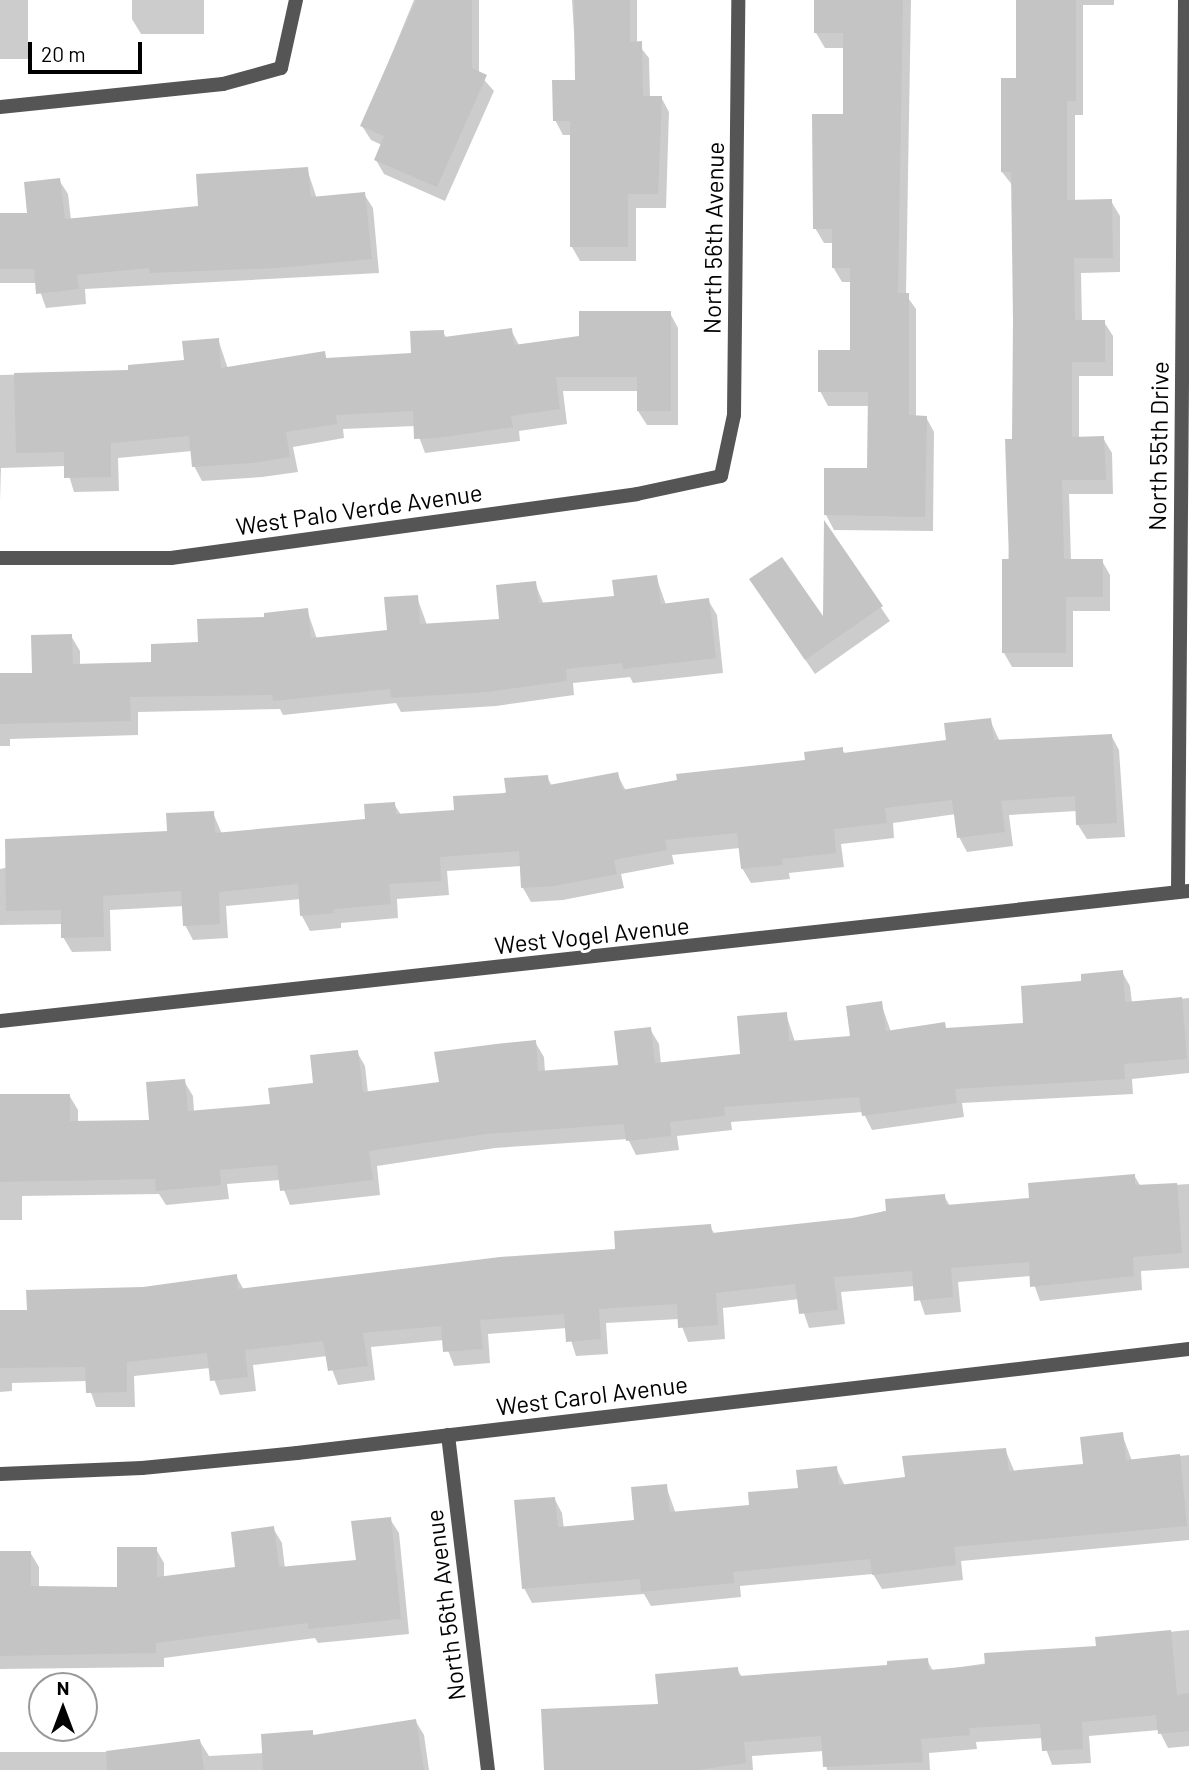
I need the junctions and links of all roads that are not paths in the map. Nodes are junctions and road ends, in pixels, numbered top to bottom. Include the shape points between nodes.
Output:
1 (296, 0) edge
2 (737, 0) edge
3 (1185, 0) edge
4 (0, 107) edge
5 (721, 476) joint
6 (0, 558) edge
7 (1184, 891) edge
8 (0, 1021) edge
9 (1189, 1349) edge
10 (448, 1435) junction
11 (0, 1474) edge
12 (488, 1770) edge

1 - 4 street via 281,68 223,84
2 - 5 street, North 56th Avenue via 734,415
3 - 7 street, North 55th Drive
5 - 6 street, West Palo Verde Avenue via 637,494 171,558
7 - 8 street, West Vogel Avenue
9 - 10 street, West Carol Avenue
10 - 11 street, West Carol Avenue via 142,1468
10 - 12 street, North 56th Avenue

